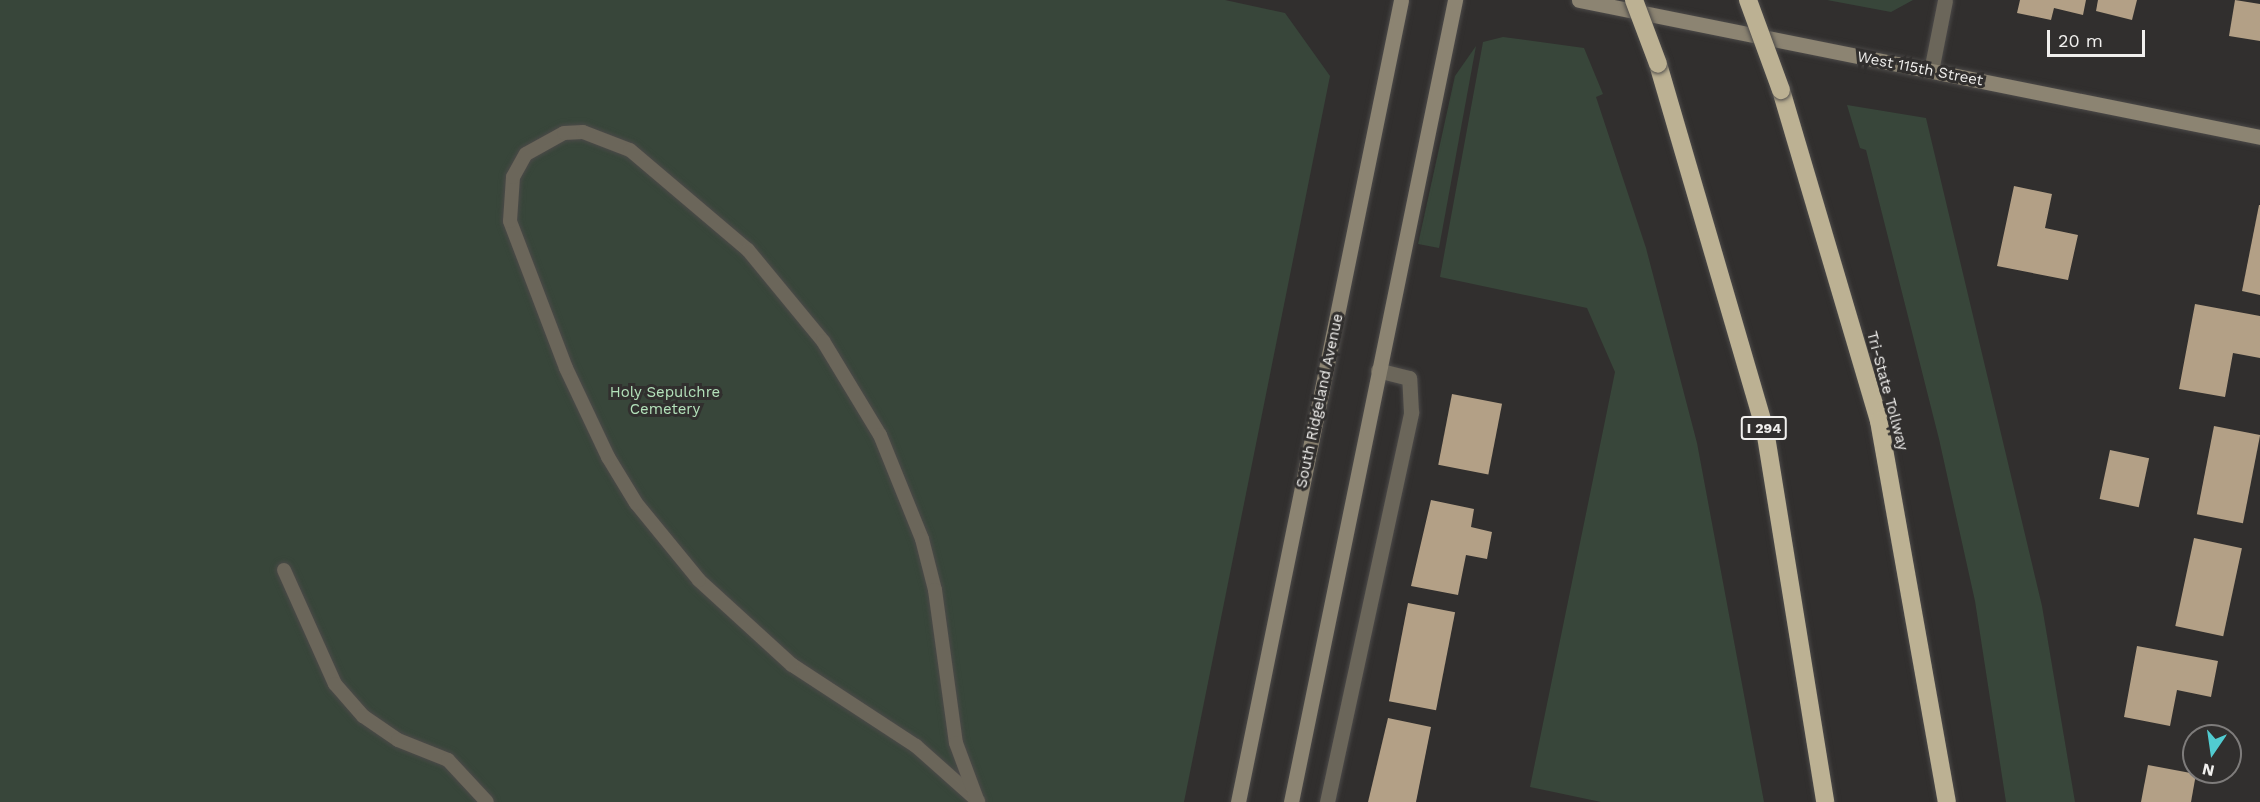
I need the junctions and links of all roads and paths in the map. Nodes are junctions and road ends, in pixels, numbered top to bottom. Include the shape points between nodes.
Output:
1 (1401, 0) edge
2 (1455, 0) edge
3 (1579, 0) edge
4 (1634, 0) edge
5 (1748, 0) edge
6 (1945, 0) edge
7 (1931, 71) junction
8 (2260, 137) edge
9 (1378, 370) junction
10 (284, 570) dead end
11 (488, 802) edge
12 (978, 802) edge
13 (1238, 802) edge
14 (1291, 802) edge
15 (1327, 802) edge
16 (1825, 802) edge
17 (1947, 802) edge

1 - 13 main road, South Ridgeland Avenue
2 - 9 main road
3 - 7 main road, West 115th Street
4 - 16 highway, I 294, bridge via 1658,64 1765,430
5 - 17 highway, Tri-State Tollway, bridge via 1781,90 1879,421
6 - 7 street
7 - 8 main road, West 115th Street
9 - 14 main road
9 - 15 street via 1409,378 1412,412
10 - 11 lane via 335,684 363,716 398,740 448,760
12 - 12 lane via 925,752 792,665 699,580 636,503 608,457 566,368 510,221 513,177 526,154 564,133 583,132 630,150 747,250 823,341 880,435 922,539 935,590 956,743

